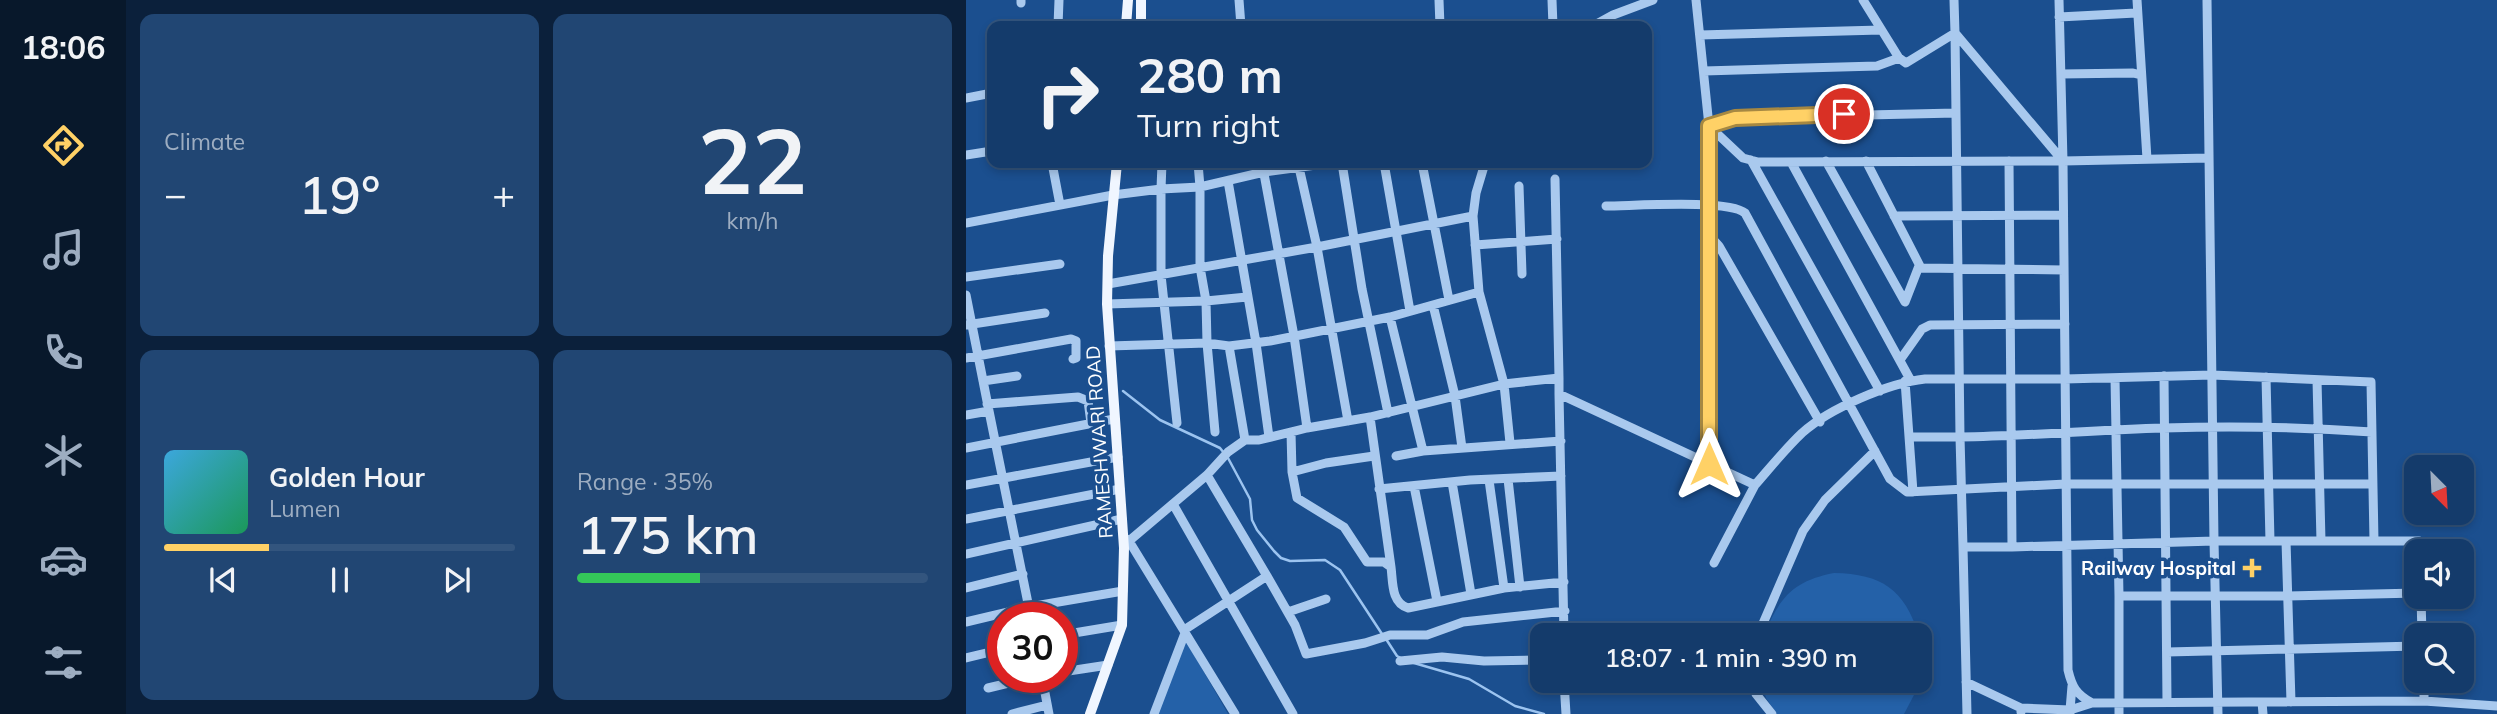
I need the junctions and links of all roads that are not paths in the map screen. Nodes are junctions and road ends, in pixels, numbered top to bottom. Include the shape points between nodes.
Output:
1 (1059, 0) edge
2 (1128, 0) edge
3 (1141, 0) edge
4 (1240, 0) edge
5 (1439, 0) edge
6 (1552, 0) edge
7 (1653, 0) edge
8 (1696, 0) edge
9 (1863, 0) edge
10 (1954, 0) edge
11 (2059, 0) edge
12 (2137, 0) edge
13 (2207, 0) edge
14 (2136, 13) junction
15 (2059, 17) junction
16 (1058, 21) edge
17 (1126, 21) edge
18 (1140, 21) edge
19 (1241, 21) edge
20 (1440, 21) edge
21 (1553, 21) edge
22 (1602, 21) edge
23 (1881, 30) junction
24 (1955, 33) junction
25 (1700, 35) junction
26 (1899, 58) junction
27 (1704, 71) junction
28 (2061, 74) junction
29 (2141, 75) junction
30 (987, 94) edge
31 (966, 98) edge
32 (1956, 113) junction
33 (1709, 126) junction
34 (987, 152) edge
35 (966, 155) edge
36 (2209, 158) junction
37 (2147, 159) junction
38 (1751, 160) junction
39 (1866, 161) junction
40 (1957, 161) junction
41 (2009, 161) junction
42 (2063, 161) junction
43 (1791, 162) junction
44 (1826, 162) junction
45 (1053, 168) edge
46 (1116, 168) edge
47 (1162, 168) edge
48 (1198, 168) edge
49 (1263, 168) edge
50 (1299, 168) edge
51 (1343, 168) edge
52 (1385, 168) edge
53 (1423, 168) edge
54 (1484, 168) edge
55 (1555, 179) dead end
56 (1228, 181) junction
57 (1519, 186) dead end
58 (1200, 187) junction
59 (1161, 189) junction
60 (1113, 195) junction
61 (1060, 205) junction
62 (1709, 205) junction
63 (1606, 206) dead end
64 (2063, 215) junction
65 (1473, 216) junction
66 (1894, 216) junction
67 (2010, 216) junction
68 (1958, 217) junction
69 (966, 223) edge
70 (1433, 224) junction
71 (1397, 231) junction
72 (1709, 235) junction
73 (1355, 239) junction
74 (1557, 239) junction
75 (1520, 242) junction
76 (1475, 245) junction
77 (1317, 247) junction
78 (1278, 254) junction
79 (1241, 260) junction
80 (1060, 264) dead end
81 (1919, 266) junction
82 (1200, 267) junction
83 (1958, 270) junction
84 (2010, 270) junction
85 (2064, 270) junction
86 (1522, 274) dead end
87 (1161, 275) junction
88 (966, 277) edge
89 (1108, 284) junction
90 (1479, 292) junction
91 (966, 295) edge
92 (1247, 297) junction
93 (1450, 300) junction
94 (1206, 301) junction
95 (1163, 302) junction
96 (1107, 304) junction
97 (1433, 305) junction
98 (1410, 311) junction
99 (1045, 313) dead end
100 (1391, 317) junction
101 (1370, 321) junction
102 (2011, 323) junction
103 (968, 324) edge
104 (1959, 324) junction
105 (2065, 324) junction
106 (1332, 329) junction
107 (1294, 336) junction
108 (1207, 343) junction
109 (1256, 343) junction
110 (1167, 345) junction
111 (1109, 346) junction
112 (1229, 346) junction
113 (976, 356) junction
114 (966, 358) edge
115 (1073, 359) dead end
116 (1900, 360) junction
117 (2211, 375) junction
118 (1017, 376) dead end
119 (2164, 376) junction
120 (2115, 377) junction
121 (2266, 377) junction
122 (1559, 378) junction
123 (1960, 379) junction
124 (2011, 379) junction
125 (2065, 379) junction
126 (2317, 380) junction
127 (983, 381) junction
128 (1908, 381) junction
129 (1504, 384) junction
130 (1880, 391) junction
131 (1559, 394) junction
132 (1455, 396) junction
133 (1849, 404) junction
134 (1412, 405) junction
135 (988, 408) junction
136 (1388, 412) junction
137 (966, 415) edge
138 (1370, 417) junction
139 (1114, 419) junction
140 (1348, 421) junction
141 (1820, 422) junction
142 (1177, 423) dead end
143 (1091, 424) junction
144 (1307, 428) junction
145 (2164, 428) junction
146 (2212, 428) junction
147 (2318, 428) junction
148 (2267, 429) junction
149 (2115, 430) junction
150 (1215, 432) dead end
151 (1291, 432) junction
152 (2372, 432) junction
153 (2066, 434) junction
154 (1269, 436) junction
155 (2011, 436) junction
156 (1909, 437) junction
157 (1960, 437) junction
158 (1245, 440) junction
159 (1561, 441) junction
160 (995, 442) junction
161 (1510, 443) junction
162 (966, 448) edge
163 (1462, 448) junction
164 (1423, 451) junction
165 (1875, 451) junction
166 (1374, 456) junction
167 (1396, 456) dead end
168 (1118, 457) junction
169 (1709, 464) junction
170 (1292, 472) junction
171 (1206, 475) junction
172 (1561, 476) junction
173 (1003, 478) junction
174 (1508, 479) junction
175 (1489, 480) junction
176 (1452, 482) junction
177 (2066, 484) junction
178 (2117, 484) junction
179 (2319, 484) junction
180 (2372, 484) junction
181 (966, 485) edge
182 (1755, 485) junction
183 (2164, 485) junction
184 (2213, 485) junction
185 (2270, 485) junction
186 (1414, 486) junction
187 (2011, 488) junction
188 (1120, 489) junction
189 (1379, 489) junction
190 (1962, 490) junction
191 (1913, 492) junction
192 (1173, 504) junction
193 (1010, 510) junction
194 (966, 519) edge
195 (1122, 519) junction
196 (1126, 539) junction
197 (2214, 541) junction
198 (2270, 541) junction
199 (2286, 541) junction
200 (2321, 541) junction
201 (2374, 541) junction
202 (2404, 541) edge
203 (1016, 542) junction
204 (2165, 542) junction
205 (2116, 544) junction
206 (2067, 545) junction
207 (1963, 547) junction
208 (2012, 547) junction
209 (966, 554) edge
210 (1714, 563) dead end
211 (1391, 567) junction
212 (1023, 575) junction
213 (1267, 576) junction
214 (1564, 582) junction
215 (1520, 586) junction
216 (966, 588) edge
217 (1504, 589) junction
218 (1123, 592) junction
219 (2404, 593) edge
220 (1471, 594) junction
221 (2166, 595) junction
222 (2215, 595) junction
223 (2119, 596) junction
224 (2288, 596) junction
225 (1326, 599) dead end
226 (1229, 600) junction
227 (1437, 601) junction
228 (1028, 602) edge
229 (1060, 602) edge
230 (1565, 611) junction
231 (1288, 612) junction
232 (987, 617) edge
233 (966, 622) edge
234 (1564, 623) edge
235 (1763, 623) edge
236 (1122, 625) junction
237 (1078, 632) edge
238 (1184, 632) junction
239 (2404, 646) edge
240 (2289, 650) junction
241 (2217, 651) junction
242 (2167, 652) junction
243 (987, 653) edge
244 (966, 659) edge
245 (1530, 660) edge
246 (1406, 661) dead end
247 (1108, 664) junction
248 (1078, 669) edge
249 (1966, 682) junction
250 (2072, 686) junction
251 (1565, 693) edge
252 (1756, 693) edge
253 (2424, 693) edge
254 (2424, 701) junction
255 (2119, 702) junction
256 (2167, 702) junction
257 (2218, 702) junction
258 (2262, 702) junction
259 (2291, 702) junction
260 (2092, 703) junction
261 (2497, 706) edge
262 (1048, 709) edge
263 (2021, 711) edge
264 (2070, 712) edge
265 (1012, 714) edge
266 (1090, 714) edge
267 (1154, 714) edge
268 (1235, 714) edge
269 (1293, 714) edge
270 (1566, 714) edge
271 (1772, 714) edge
272 (1967, 714) edge
273 (2119, 714) edge
274 (2218, 714) edge
275 (2263, 714) edge

1 - 16 street
2 - 17 main road
3 - 18 main road
4 - 19 street
5 - 20 street
6 - 21 street
7 - 22 street
8 - 25 street
9 - 23 street
10 - 24 street
11 - 15 street
12 - 14 street
13 - 36 street
14 - 15 street
14 - 29 street
15 - 28 street
23 - 25 street
23 - 26 street
24 - 26 street via 1906,63
24 - 32 street
24 - 42 street
25 - 27 street
26 - 27 street via 1877,66
27 - 33 street
28 - 29 street
28 - 42 street
29 - 37 street
30 - 31 street
32 - 33 street via 1735,118
32 - 40 street
33 - 38 street
33 - 62 street
34 - 35 street
36 - 37 street
36 - 117 street
37 - 42 street
38 - 43 street
38 - 130 street
39 - 40 street
39 - 44 street
39 - 66 street
40 - 41 street
40 - 68 street
41 - 42 street
41 - 67 street
42 - 64 street
43 - 44 street
43 - 116 street
44 - 81 street via 1905,302
45 - 61 street
46 - 60 main road, RAMESHWARI ROAD
47 - 59 street
48 - 58 street
49 - 56 street
49 - 78 street
50 - 77 street
51 - 73 street
52 - 71 street
53 - 70 street
54 - 65 street
55 - 74 street
56 - 58 street
56 - 79 street
57 - 75 street
58 - 59 street
58 - 82 street
59 - 60 street
59 - 87 street
60 - 61 street
60 - 89 main road, RAMESHWARI ROAD
61 - 69 street
62 - 63 street
62 - 72 street
62 - 133 street via 1745,213
64 - 67 street
64 - 85 street
65 - 70 street
65 - 76 street
66 - 68 street
66 - 81 street
67 - 68 street
67 - 84 street
68 - 83 street
70 - 71 street
70 - 93 street
71 - 73 street
71 - 98 street
72 - 141 street
72 - 169 street
73 - 77 street
73 - 101 street
74 - 75 street
74 - 122 street
75 - 76 street
75 - 86 street
76 - 90 street
77 - 78 street
77 - 106 street
78 - 79 street
78 - 107 street
79 - 82 street
79 - 92 street
80 - 88 street
81 - 83 street
82 - 87 street
82 - 94 street
83 - 84 street
83 - 104 street
84 - 85 street
84 - 102 street
85 - 105 street
87 - 89 street
87 - 95 street
89 - 96 main road, RAMESHWARI ROAD
90 - 93 street
90 - 129 street
91 - 103 street
92 - 94 street
92 - 109 street
93 - 97 street
94 - 95 street
94 - 108 street
95 - 96 street
95 - 110 street
96 - 111 main road, RAMESHWARI ROAD
97 - 98 street
97 - 132 street
98 - 100 street
99 - 103 street
100 - 101 street
100 - 134 street
101 - 106 street
101 - 136 street
102 - 104 street
102 - 105 street
102 - 124 street
103 - 113 street
104 - 116 street via 1930,325
104 - 123 street
105 - 125 street
106 - 107 street
106 - 140 street
107 - 109 street
107 - 144 street
108 - 110 street
108 - 112 street
108 - 150 street
109 - 112 street
109 - 154 street
110 - 111 street
110 - 142 street
111 - 139 main road, RAMESHWARI ROAD
112 - 158 street
113 - 114 street
113 - 115 street via 1071,339 1077,348
113 - 127 street
116 - 128 street
117 - 119 street
117 - 121 street
117 - 146 street
118 - 127 street
119 - 120 street
119 - 145 street
120 - 125 street
120 - 149 street
121 - 126 street
121 - 148 street
122 - 129 street
122 - 131 street
123 - 124 street
123 - 128 street
123 - 157 street
124 - 125 street
124 - 155 street
125 - 153 street
126 - 147 street
126 - 152 street via 2371,382
127 - 135 street
128 - 130 street
128 - 156 street
129 - 132 street
129 - 161 street
130 - 133 street
131 - 159 street
131 - 169 street
132 - 134 street
132 - 163 street
133 - 141 street
133 - 165 street
134 - 136 street
134 - 164 street
135 - 137 street
135 - 143 street via 1078,397 1088,401
135 - 160 street
136 - 138 street
138 - 140 street
138 - 166 street
139 - 143 street
139 - 168 main road, RAMESHWARI ROAD
140 - 144 street
141 - 182 street via 1803,432
143 - 160 street
144 - 151 street
145 - 146 street
145 - 149 street
145 - 183 street
146 - 148 street
146 - 184 street
147 - 148 street
147 - 152 street
147 - 179 street
148 - 185 street
149 - 153 street
149 - 178 street
151 - 154 street
151 - 170 street
152 - 180 street
153 - 155 street
153 - 177 street
154 - 158 street
155 - 157 street
155 - 187 street
156 - 157 street
156 - 191 street
157 - 190 street
158 - 171 street
159 - 161 street
159 - 172 street
160 - 162 street
160 - 173 street
161 - 163 street
163 - 164 street
164 - 167 street
165 - 191 street via 1890,479
165 - 235 street via 1825,500 1803,531
166 - 170 street
166 - 189 street
168 - 173 street
168 - 188 main road, RAMESHWARI ROAD
169 - 182 street
170 - 211 street via 1297,498 1343,527 1367,562
171 - 192 street
171 - 213 street
172 - 174 street
172 - 214 street
173 - 181 street
173 - 193 street
174 - 175 street
174 - 215 street
175 - 176 street
175 - 217 street
176 - 186 street
176 - 220 street
177 - 178 street
177 - 187 street
177 - 206 street
178 - 183 street
178 - 205 street
179 - 180 street
179 - 185 street
179 - 200 street
180 - 201 street
182 - 210 street
183 - 184 street
183 - 204 street
184 - 185 street
184 - 197 street
185 - 198 street
186 - 189 street
186 - 227 street
187 - 190 street
187 - 208 street
188 - 193 street
188 - 195 main road, RAMESHWARI ROAD
189 - 211 street
190 - 191 street
190 - 207 street
192 - 196 street
192 - 226 street
193 - 194 street
193 - 203 street
195 - 196 main road, RAMESHWARI ROAD
195 - 203 street
196 - 218 main road, RAMESHWARI ROAD
196 - 238 street
197 - 198 street
197 - 204 street
197 - 222 street
198 - 199 street
199 - 200 street
199 - 224 street
200 - 201 street
201 - 202 street
203 - 209 street
203 - 212 street
204 - 205 street
204 - 221 street
205 - 206 street
205 - 223 street
206 - 208 street
206 - 250 street
207 - 208 street
207 - 249 street
211 - 227 street via 1395,600 1401,606
212 - 216 street
212 - 228 street
213 - 226 street
213 - 231 street
214 - 215 street
214 - 230 street
215 - 217 street
217 - 220 street
218 - 229 street
218 - 236 main road, RAMESHWARI ROAD
219 - 224 street
220 - 227 street
221 - 222 street
221 - 223 street
221 - 242 street
222 - 224 street
222 - 241 street
223 - 255 street
224 - 240 street
225 - 231 street
226 - 238 street
226 - 269 street
230 - 231 street via 1463,622 1427,635 1384,637 1306,654
230 - 234 street
232 - 233 street
236 - 237 street
236 - 247 main road, RAMESHWARI ROAD
238 - 267 street
238 - 268 street
239 - 240 street
240 - 241 street
240 - 259 street
241 - 242 street
241 - 257 street
242 - 256 street
243 - 244 street
245 - 246 street via 1441,657
247 - 248 street
247 - 266 main road, RAMESHWARI ROAD
249 - 263 street
249 - 272 street
250 - 260 street via 2078,696
250 - 264 street
251 - 270 street
252 - 271 street
253 - 254 street
254 - 259 street
254 - 261 street
255 - 256 street
255 - 260 street
255 - 273 street
256 - 257 street
257 - 258 street
257 - 274 street
258 - 259 street
258 - 275 street
260 - 264 street
262 - 265 street
263 - 264 street

